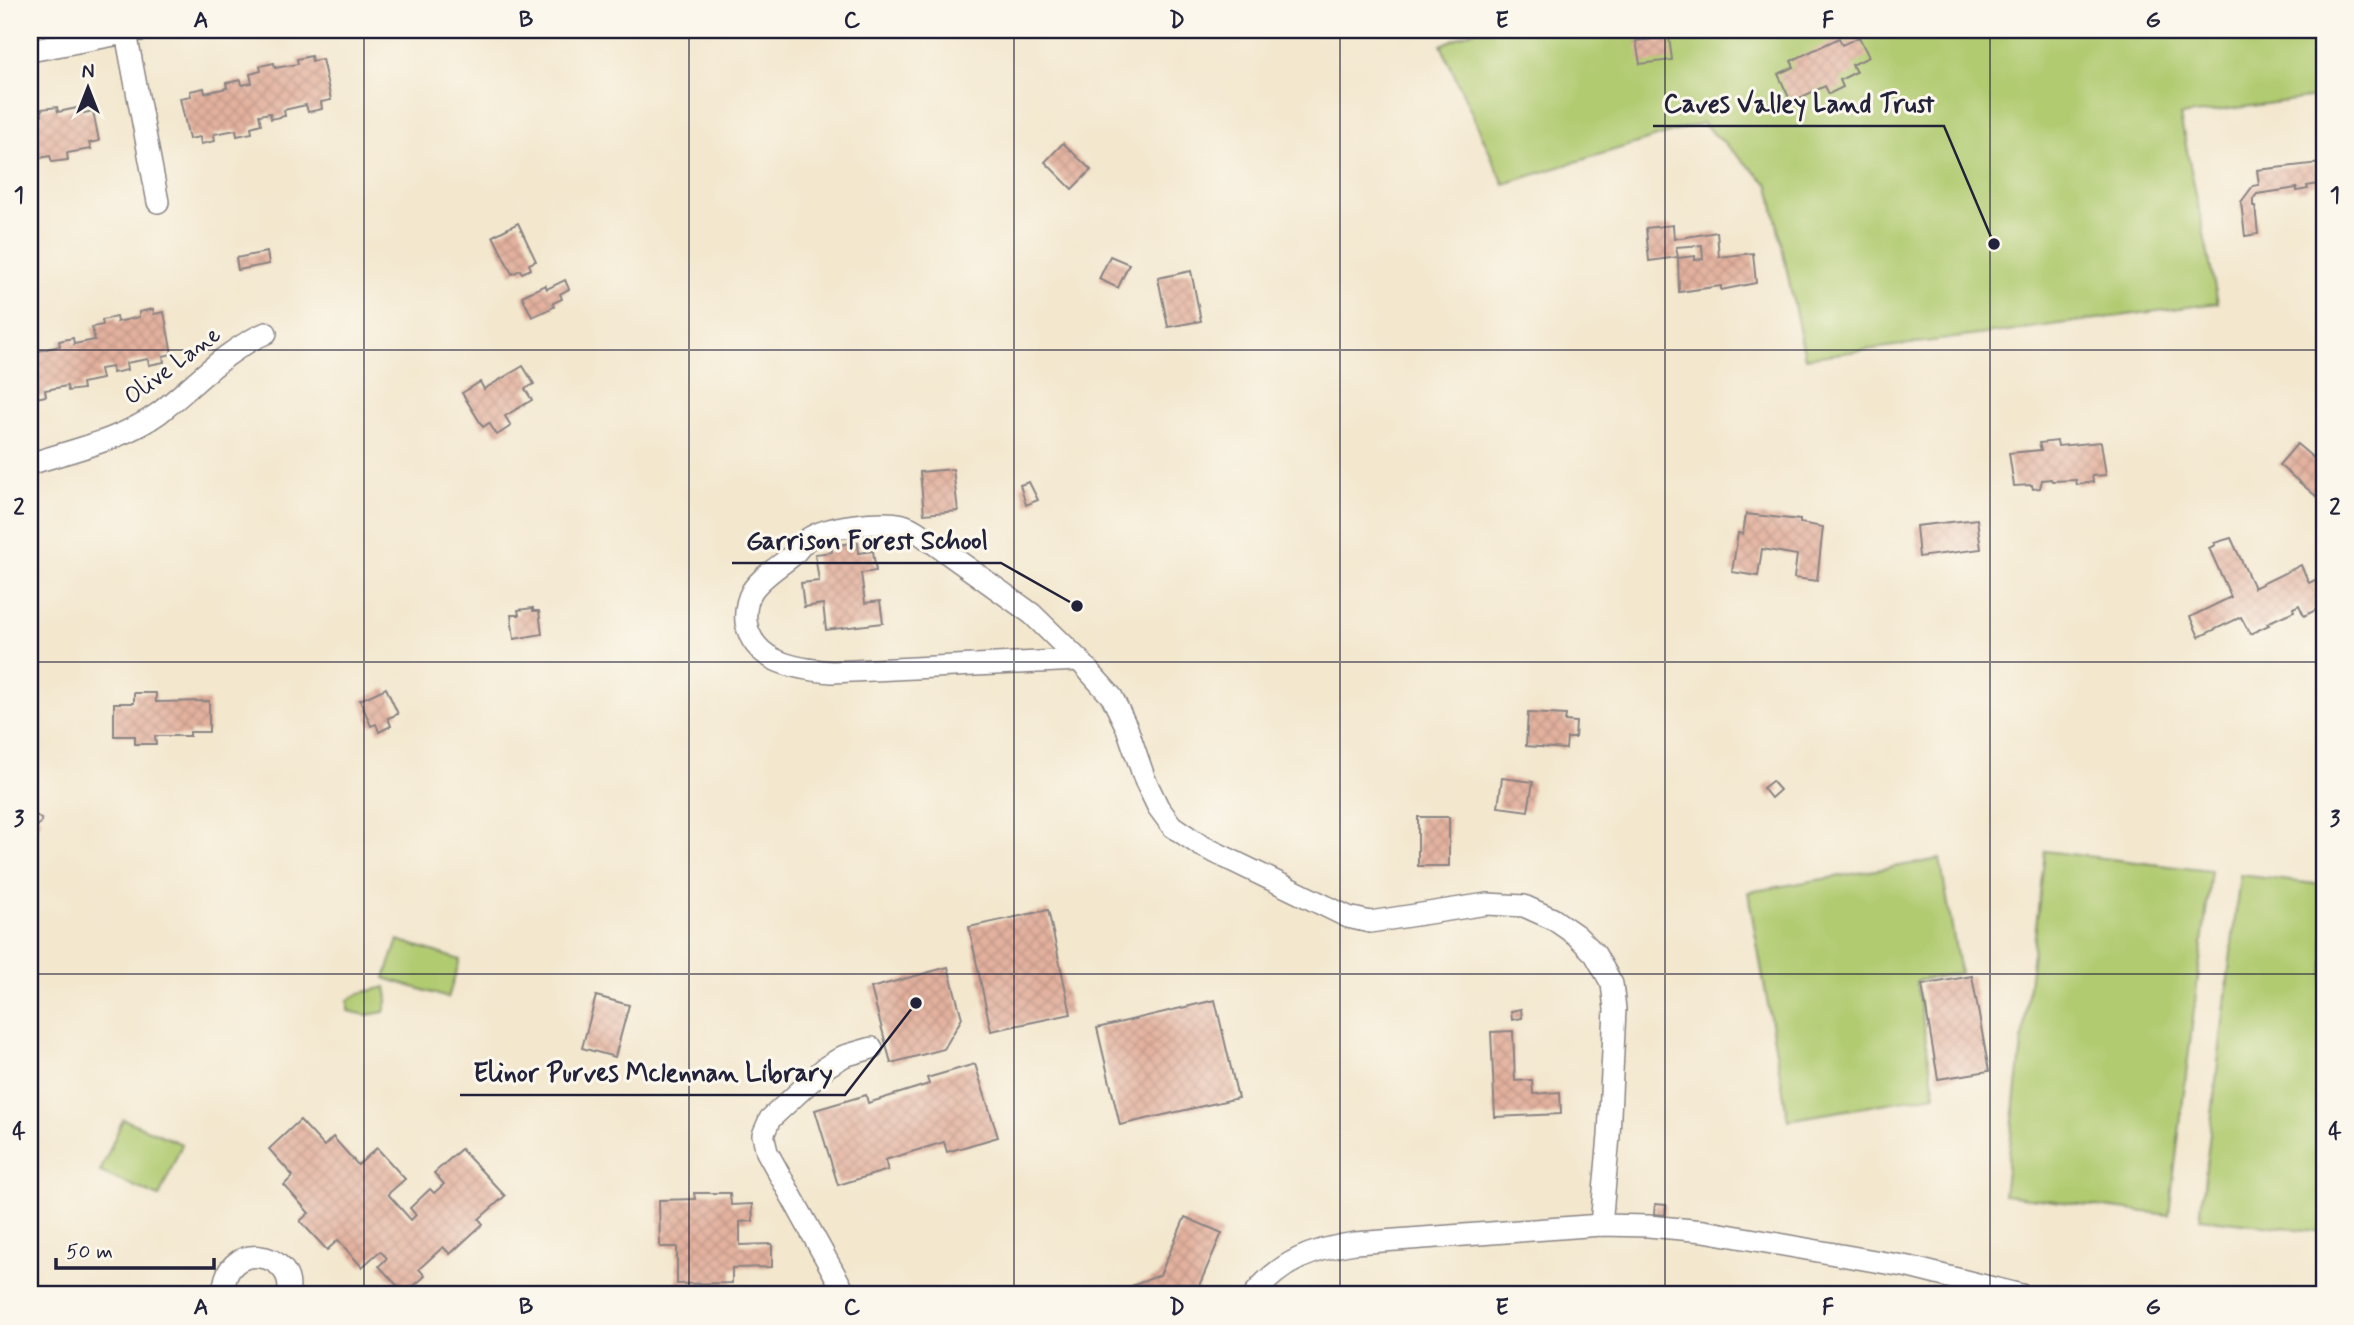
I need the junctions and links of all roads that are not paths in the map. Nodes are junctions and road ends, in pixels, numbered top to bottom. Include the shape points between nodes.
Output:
1 (133, 31) edge
2 (35, 44) edge
3 (158, 202) dead end
4 (266, 333) dead end
5 (30, 464) edge
6 (1079, 660) junction
7 (872, 1048) dead end
8 (1601, 1225) junction
9 (224, 1295) edge
10 (288, 1295) edge
11 (846, 1295) edge
12 (1254, 1295) edge
13 (2021, 1295) edge

1 - 2 street
1 - 3 street
4 - 5 street, Olive Lane via 192,383 158,414 105,439
6 - 6 street via 808,670 786,665 757,647 749,633 746,604 753,589 808,539 866,525 905,525 1032,614
6 - 8 street via 1112,697 1158,807 1172,826 1200,845 1349,917 1370,922 1487,904 1524,906 1553,919 1595,954 1612,984 1615,1009
7 - 11 street via 826,1067 770,1119 764,1135 767,1152
8 - 12 street via 1323,1248 1274,1272
8 - 13 street via 1704,1231 1909,1267
9 - 10 street via 228,1271 236,1262 257,1256 280,1266 287,1278

